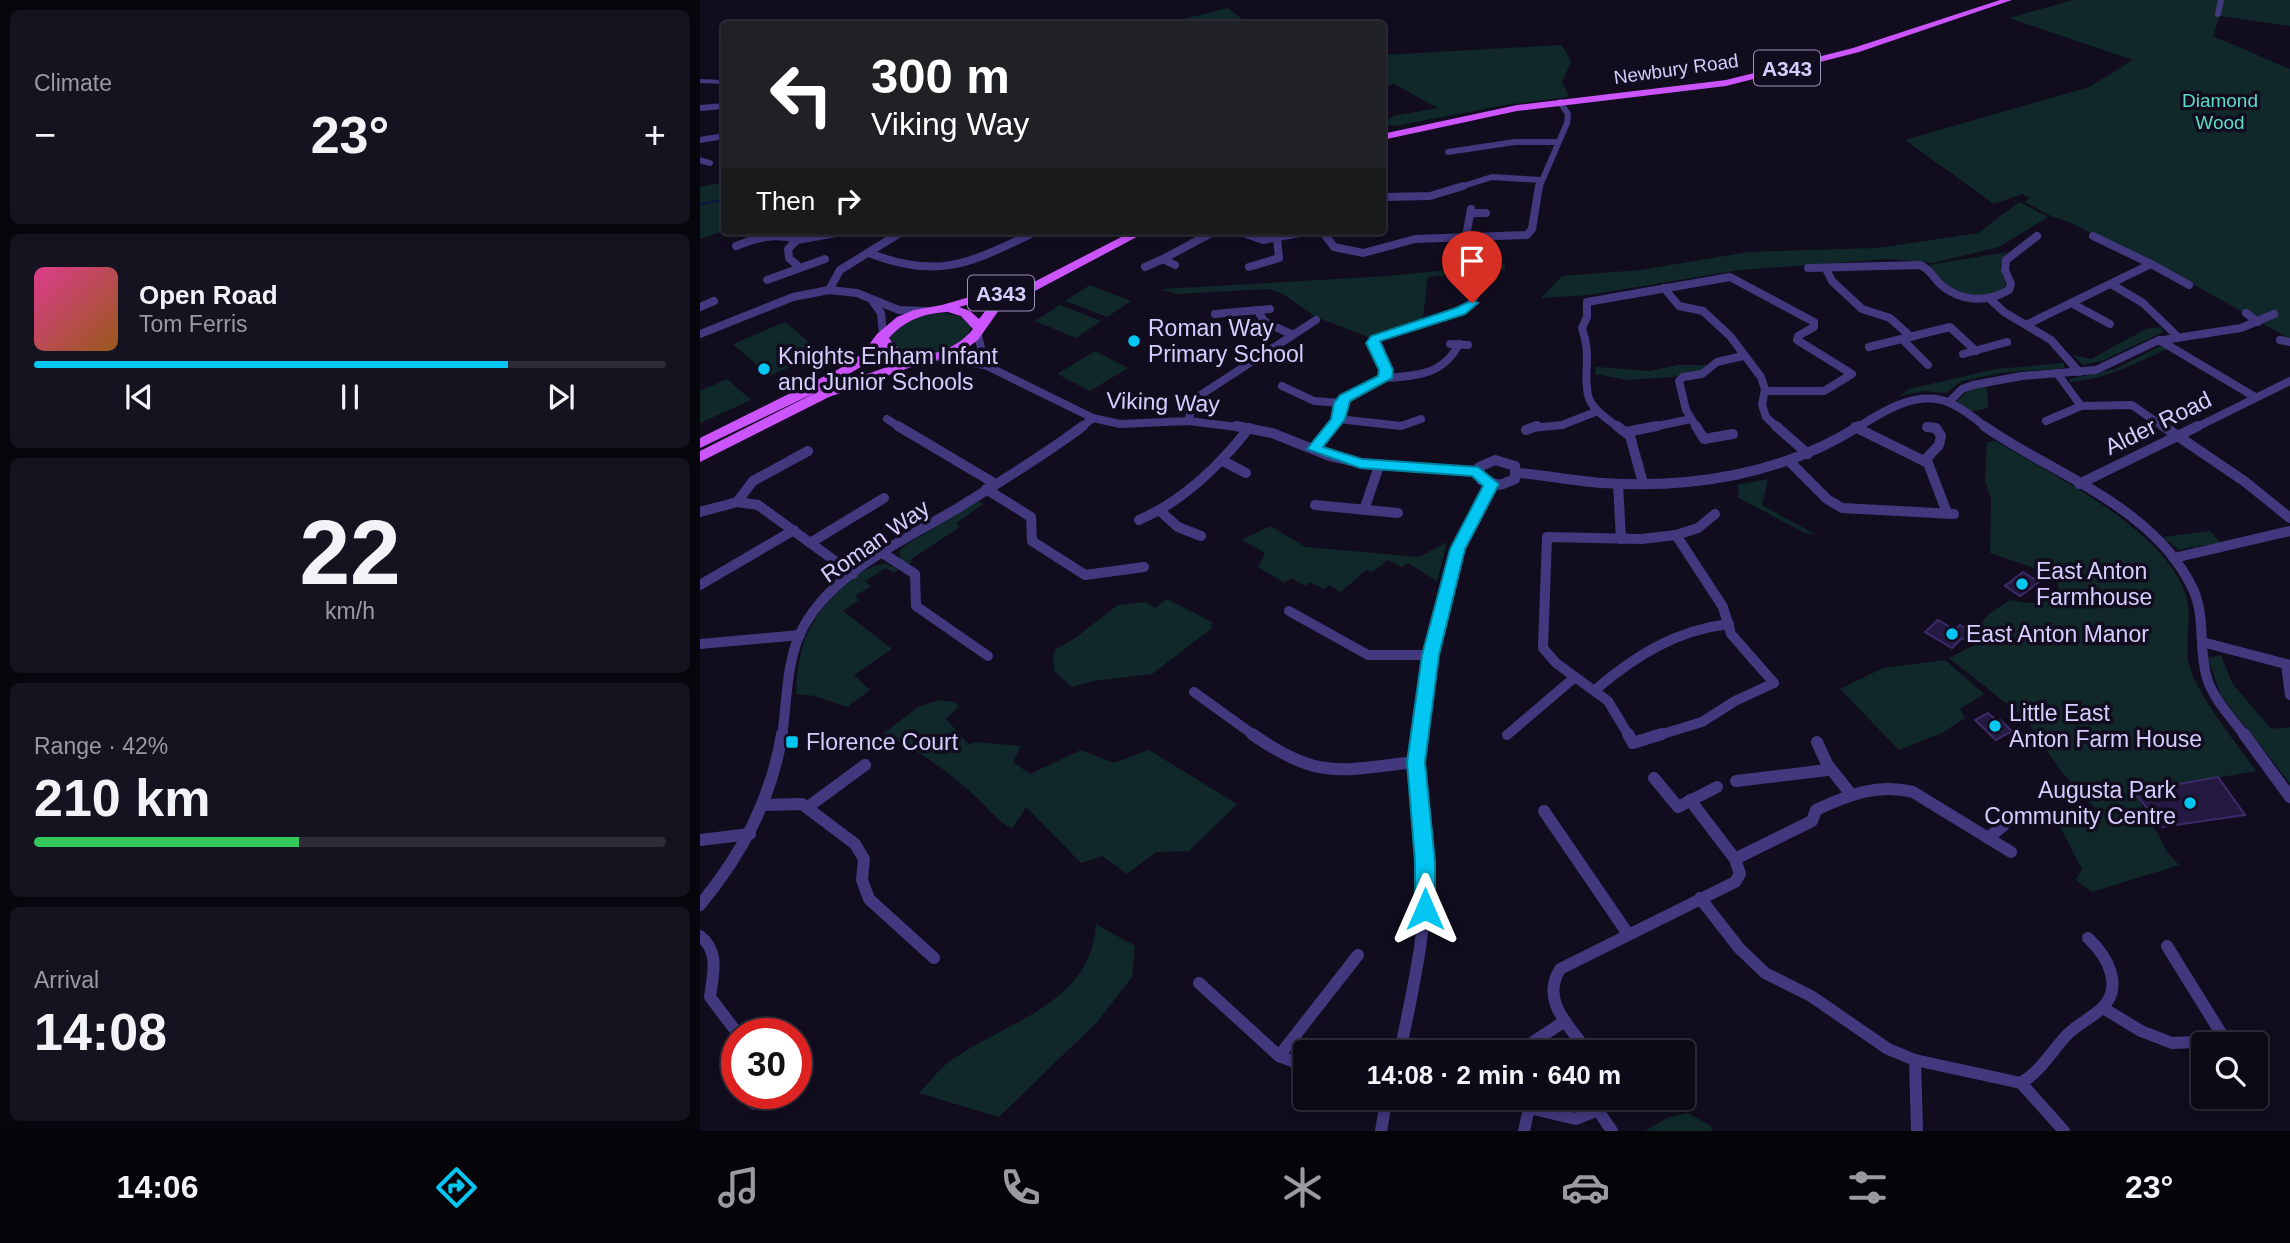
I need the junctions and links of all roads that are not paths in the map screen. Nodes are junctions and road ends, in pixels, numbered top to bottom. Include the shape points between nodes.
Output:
1 (2008, 0) edge
2 (2221, 0) edge
3 (2218, 14) dead end
4 (700, 81) edge
5 (721, 82) edge
6 (1560, 103) junction
7 (721, 106) edge
8 (700, 108) edge
9 (721, 136) edge
10 (1386, 136) edge
11 (700, 139) edge
12 (1558, 142) junction
13 (1448, 152) dead end
14 (1540, 180) junction
15 (1386, 197) edge
16 (1486, 213) dead end
17 (825, 235) edge
18 (897, 235) edge
19 (1134, 235) edge
20 (1208, 235) edge
21 (1246, 235) edge
22 (1291, 235) edge
23 (1325, 235) edge
24 (1026, 236) edge
25 (1466, 236) junction
26 (2037, 236) dead end
27 (2093, 236) dead end
28 (1276, 238) junction
29 (797, 240) junction
30 (736, 246) dead end
31 (869, 253) junction
32 (825, 259) dead end
33 (1163, 259) junction
34 (2151, 264) junction
35 (1175, 265) dead end
36 (798, 266) junction
37 (1145, 267) dead end
38 (1249, 267) dead end
39 (1808, 268) dead end
40 (1826, 269) junction
41 (1063, 271) junction
42 (767, 280) dead end
43 (2110, 284) junction
44 (2189, 285) dead end
45 (1664, 288) junction
46 (828, 290) junction
47 (1478, 290) dead end
48 (1989, 298) junction
49 (870, 299) junction
50 (714, 301) dead end
51 (2071, 303) junction
52 (700, 307) edge
53 (1270, 309) dead end
54 (932, 310) junction
55 (1257, 310) junction
56 (2246, 313) dead end
57 (1215, 314) dead end
58 (2274, 314) dead end
59 (1316, 320) dead end
60 (2258, 322) junction
61 (2110, 324) dead end
62 (2026, 325) junction
63 (977, 329) junction
64 (700, 334) edge
65 (1293, 335) junction
66 (883, 336) junction
67 (2177, 336) junction
68 (1906, 338) junction
69 (2160, 340) junction
70 (2280, 340) dead end
71 (2007, 342) dead end
72 (2290, 342) edge
73 (1459, 344) dead end
74 (1869, 347) dead end
75 (1976, 351) junction
76 (1963, 354) dead end
77 (1743, 356) junction
78 (929, 358) junction
79 (985, 365) junction
80 (1928, 365) dead end
81 (2078, 372) junction
82 (2057, 373) junction
83 (1385, 378) junction
84 (2290, 381) edge
85 (1282, 386) dead end
86 (1765, 391) junction
87 (2255, 397) junction
88 (1949, 402) junction
89 (1341, 403) junction
90 (2081, 406) junction
91 (1598, 411) junction
92 (1093, 418) junction
93 (887, 419) dead end
94 (1338, 419) junction
95 (1421, 419) dead end
96 (1691, 419) junction
97 (1189, 421) junction
98 (2046, 421) dead end
99 (1855, 427) junction
100 (1927, 427) dead end
101 (1249, 428) junction
102 (1526, 430) dead end
103 (1626, 432) junction
104 (1733, 434) dead end
105 (2175, 436) junction
106 (1704, 439) junction
107 (1691, 442) dead end
108 (700, 444) edge
109 (1314, 449) junction
110 (808, 452) dead end
111 (1808, 454) junction
112 (700, 457) edge
113 (1924, 460) junction
114 (1223, 461) junction
115 (1789, 461) junction
116 (1379, 466) junction
117 (1478, 472) junction
118 (1246, 473) dead end
119 (1517, 473) junction
120 (1643, 483) junction
121 (1491, 484) junction
122 (1618, 484) junction
123 (2078, 484) junction
124 (990, 486) junction
125 (884, 498) dead end
126 (737, 502) junction
127 (1315, 505) dead end
128 (1364, 510) junction
129 (1160, 511) junction
130 (700, 512) edge
131 (1398, 513) dead end
132 (1715, 514) dead end
133 (2290, 518) edge
134 (1139, 520) dead end
135 (794, 530) junction
136 (2290, 531) edge
137 (1676, 535) junction
138 (1201, 536) dead end
139 (1621, 538) junction
140 (810, 543) junction
141 (884, 554) junction
142 (2174, 558) junction
143 (1144, 567) dead end
144 (852, 574) junction
145 (700, 585) edge
146 (1289, 611) dead end
147 (1729, 624) junction
148 (800, 635) junction
149 (2202, 642) junction
150 (700, 644) edge
151 (1430, 655) junction
152 (988, 656) dead end
153 (2288, 664) edge
154 (1575, 677) junction
155 (1595, 691) junction
156 (1194, 692) dead end
157 (2290, 695) edge
158 (1507, 735) dead end
159 (1817, 742) dead end
160 (1416, 762) junction
161 (865, 765) dead end
162 (1827, 770) junction
163 (1654, 778) dead end
164 (1735, 781) dead end
165 (1717, 787) dead end
166 (1850, 793) junction
167 (2290, 797) edge
168 (1690, 800) junction
169 (764, 805) junction
170 (808, 807) junction
171 (1544, 811) dead end
172 (2003, 825) dead end
173 (750, 834) junction
174 (1988, 838) junction
175 (700, 840) edge
176 (2011, 852) dead end
177 (1735, 859) junction
178 (1700, 898) junction
179 (700, 905) edge
180 (1628, 934) junction
181 (700, 936) edge
182 (2088, 938) dead end
183 (2168, 946) dead end
184 (1358, 955) dead end
185 (934, 958) dead end
186 (1199, 983) dead end
187 (2102, 1008) junction
188 (726, 1018) edge
189 (1565, 1021) junction
190 (2220, 1032) edge
191 (1403, 1040) edge
192 (1536, 1040) edge
193 (1579, 1040) edge
194 (2191, 1044) edge
195 (1279, 1056) junction
196 (1915, 1060) junction
197 (1293, 1061) edge
198 (2021, 1083) junction
199 (1385, 1110) edge
200 (1596, 1111) joint
201 (1381, 1131) edge
202 (1524, 1131) edge
203 (1612, 1131) edge
204 (1917, 1131) edge
205 (2064, 1131) edge

1 - 6 main road, Newbury Road / A343 via 1856,50 1751,77 1689,89
2 - 3 street
4 - 5 street
6 - 10 main road, Newbury Road / A343
6 - 12 street via 1567,117
7 - 8 street
9 - 11 street
12 - 13 street via 1515,142
12 - 14 street
14 - 15 street via 1492,177 1438,194
14 - 25 street via 1527,235
16 - 25 street via 1471,211
17 - 29 street
18 - 31 street
19 - 41 main road, A343
20 - 33 street
21 - 28 street
22 - 28 street
23 - 25 street via 1334,247 1356,253 1410,240
24 - 31 street via 949,269 923,268
26 - 48 street via 2006,260 2008,290
27 - 34 street
28 - 38 street via 1279,258
29 - 30 street via 774,235
29 - 36 street via 788,253
31 - 46 street via 840,270
32 - 36 street
33 - 35 street
33 - 37 street
34 - 43 street
34 - 44 street
36 - 42 street
39 - 40 street
40 - 48 street via 1920,265 1947,291
40 - 68 street via 1832,281 1862,309 1890,318
41 - 54 main road, A343
41 - 63 main road, A343 via 995,307
43 - 51 street
43 - 67 street via 2143,303
45 - 77 street via 1679,306 1704,312 1730,336
45 - 86 street via 1738,278 1755,292 1814,321 1814,327 1797,340 1852,374 1824,391
45 - 91 street via 1592,299 1586,304 1582,328 1588,345 1587,391
46 - 49 street
46 - 64 street via 793,296
47 - 83 street via 1472,303 1461,311 1375,339
48 - 62 street
49 - 54 street via 899,310
49 - 66 street via 881,313
50 - 52 street
51 - 61 street
51 - 62 street
53 - 55 street
54 - 63 main road, A343 via 964,312
54 - 66 main road, A343 via 897,322
55 - 57 street
55 - 65 street via 1265,322
56 - 60 street
58 - 60 street
59 - 65 street
60 - 67 street
62 - 81 street via 2056,344
63 - 78 main road, A343 via 960,348
63 - 79 street
65 - 97 street via 1196,398
66 - 78 main road via 894,354
66 - 108 main road, A343 via 865,358 849,368
67 - 69 street
68 - 74 street
68 - 75 street via 1950,327
68 - 80 street
69 - 81 street via 2109,366
69 - 87 street, Alder Road
70 - 72 street
71 - 75 street
73 - 83 street via 1453,360 1438,371
75 - 76 street
77 - 86 street via 1758,373
77 - 96 street via 1680,379
78 - 79 street
78 - 112 main road, A343 via 838,388
79 - 92 street
81 - 82 street
82 - 88 street via 1973,385
82 - 90 street
83 - 89 street
84 - 87 street, Alder Road
85 - 89 street via 1314,401
86 - 111 street via 1762,405 1766,417
87 - 105 street, Alder Road
88 - 99 street via 1917,400
88 - 123 street
89 - 94 street
90 - 98 street
90 - 105 street via 2132,405
91 - 102 street via 1562,425 1536,421
91 - 103 street
92 - 97 street, Viking Way via 1130,425
92 - 124 street, Roman Way
93 - 124 street
94 - 95 street via 1401,426
94 - 109 street
96 - 103 street
96 - 106 street
97 - 101 street, Viking Way
99 - 111 street
99 - 113 street
100 - 113 street via 1936,428 1941,436 1939,445
101 - 109 street, Viking Way
101 - 114 street
103 - 120 street via 1636,448
104 - 106 street
105 - 123 street, Alder Road
105 - 133 street via 2253,487
106 - 107 street
109 - 116 street, Viking Way
110 - 126 street via 753,481
111 - 115 street
113 - 115 street via 1951,513 1842,508
114 - 118 street
114 - 129 street
115 - 120 street via 1719,476
116 - 117 street, Viking Way
116 - 128 street
117 - 119 street via 1484,463 1498,460 1512,464
117 - 121 street via 1481,480
119 - 121 street via 1508,483
119 - 122 street
120 - 122 street
121 - 151 street via 1457,549
122 - 139 street
123 - 142 street via 2139,526
124 - 141 street, Roman Way
124 - 143 street via 1031,517 1032,541 1085,575
125 - 140 street
126 - 130 street
126 - 135 street via 758,505
127 - 128 street
128 - 131 street
129 - 134 street
129 - 138 street via 1178,527
132 - 137 street via 1703,525
135 - 140 street
135 - 145 street
136 - 142 street
137 - 139 street
137 - 147 street via 1723,607
139 - 154 street via 1547,537 1542,643 1556,663
140 - 144 street
141 - 144 street, Roman Way
141 - 152 street via 915,574 916,606
142 - 149 street via 2198,604
144 - 148 street, Roman Way via 822,601
146 - 151 street via 1368,655
147 - 155 street via 1691,630 1646,651
147 - 155 street via 1735,639 1774,683 1702,722 1633,743 1613,707
148 - 150 street
148 - 169 street, Roman Way via 778,761
149 - 153 street
149 - 167 street via 2210,688
151 - 160 street
153 - 157 street
154 - 155 street
154 - 158 street
156 - 160 street via 1311,768
159 - 162 street
160 - 191 street via 1425,862 1424,934
161 - 170 street
162 - 164 street
162 - 166 street
163 - 168 street via 1678,807
165 - 168 street
166 - 174 street via 1898,787
166 - 177 street via 1816,810 1812,821
168 - 177 street
169 - 170 street via 794,802
169 - 173 street, Roman Way
170 - 185 street via 861,851 863,889 869,899
171 - 180 street
172 - 174 street
173 - 175 street
173 - 179 street, Roman Way
174 - 176 street
177 - 178 street via 1740,874 1735,882
178 - 180 street
178 - 196 street via 1765,973 1811,996 1888,1049
180 - 189 street via 1555,975 1550,986 1552,999
181 - 188 street via 715,955 710,997
182 - 187 street via 2110,966 2111,992
183 - 190 street
184 - 195 street
186 - 195 street
187 - 194 street via 2158,1038
187 - 198 street via 2078,1023
189 - 192 street
189 - 193 street
195 - 197 street
196 - 198 street
196 - 204 street
198 - 205 street
199 - 201 street
200 - 202 street via 1576,1119 1529,1108
200 - 203 street

